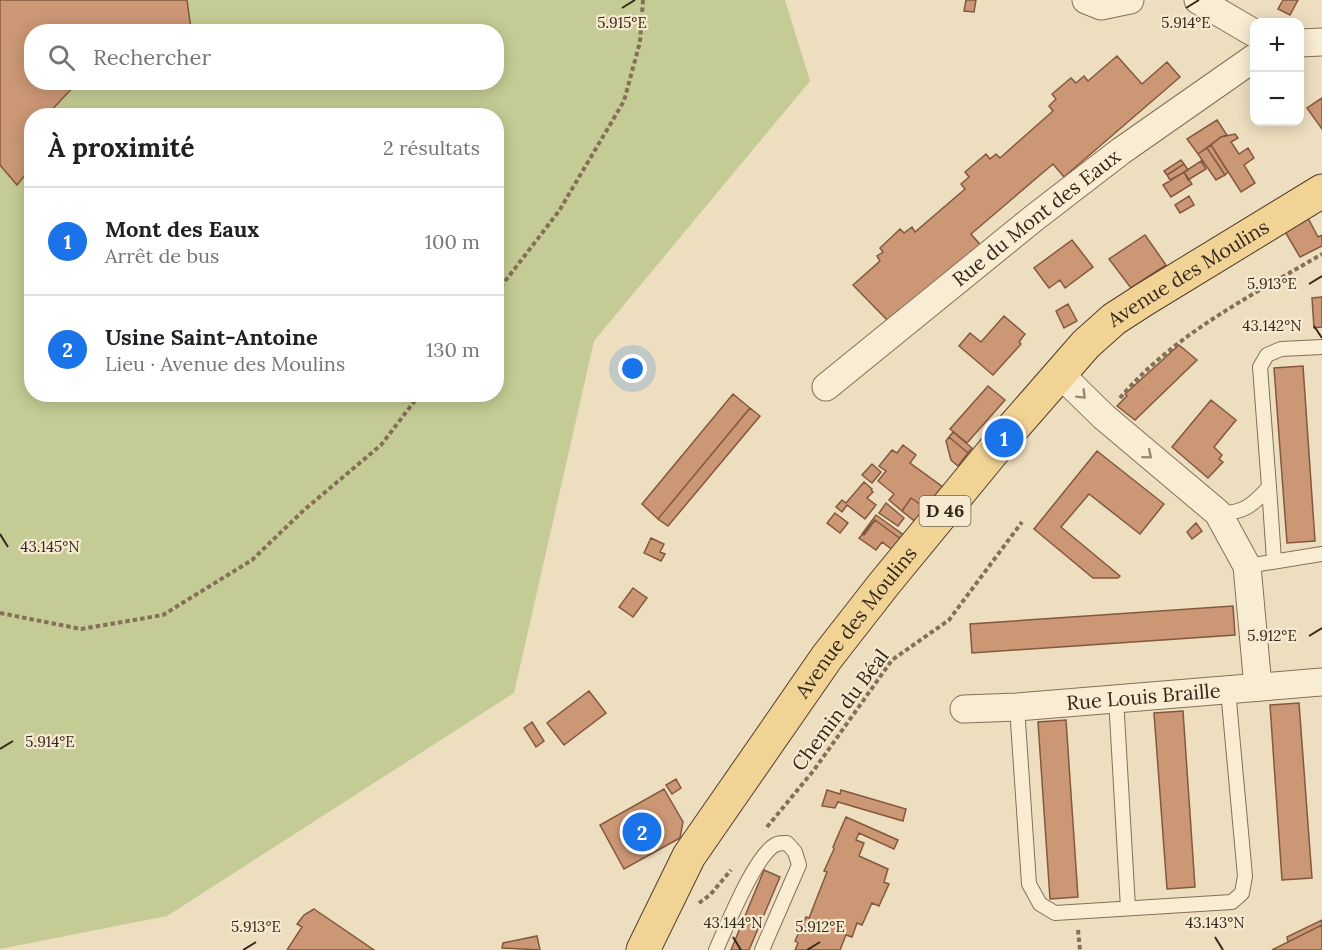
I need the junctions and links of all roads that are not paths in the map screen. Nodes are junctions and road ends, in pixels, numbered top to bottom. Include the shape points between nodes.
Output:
1 (1086, 0) edge
2 (1130, 0) edge
3 (1198, 0) edge
4 (1239, 18) edge
5 (1322, 42) edge
6 (1304, 43) edge
7 (1250, 61) edge
8 (1322, 191) edge
9 (1322, 347) edge
10 (1060, 374) junction
11 (826, 387) dead end
12 (1269, 487) junction
13 (1218, 513) junction
14 (1322, 554) edge
15 (1274, 560) junction
16 (1247, 566) junction
17 (1322, 682) edge
18 (1258, 687) junction
19 (1228, 690) junction
20 (1116, 698) junction
21 (1017, 707) junction
22 (964, 709) dead end
23 (1128, 909) junction
24 (647, 949) edge
25 (716, 950) edge
26 (762, 950) edge

1 - 2 street via 1101,6
3 - 4 street
5 - 6 street
7 - 11 street, Rue du Mont des Eaux via 1121,151
8 - 10 main road, Avenue des Moulins / D 46 via 1229,245 1114,320
9 - 12 lane via 1281,349 1267,355 1260,367
10 -> 13 street via 1104,417
10 - 24 main road, Avenue des Moulins / D 46 via 827,657 689,855
12 - 13 lane via 1255,503 1233,513
12 - 15 lane
13 - 16 street
14 - 15 lane
15 - 16 lane
16 - 18 street
17 - 18 street, Rue Louis Braille
18 - 19 street, Rue Louis Braille
19 - 20 street, Rue Louis Braille
19 - 23 lane via 1245,876 1242,893 1232,902
20 - 21 street, Rue Louis Braille
20 - 23 lane
21 - 22 street, Rue Louis Braille
21 - 23 lane via 1029,884 1040,904 1054,914
25 - 26 lane via 764,854 777,844 787,843 799,865

